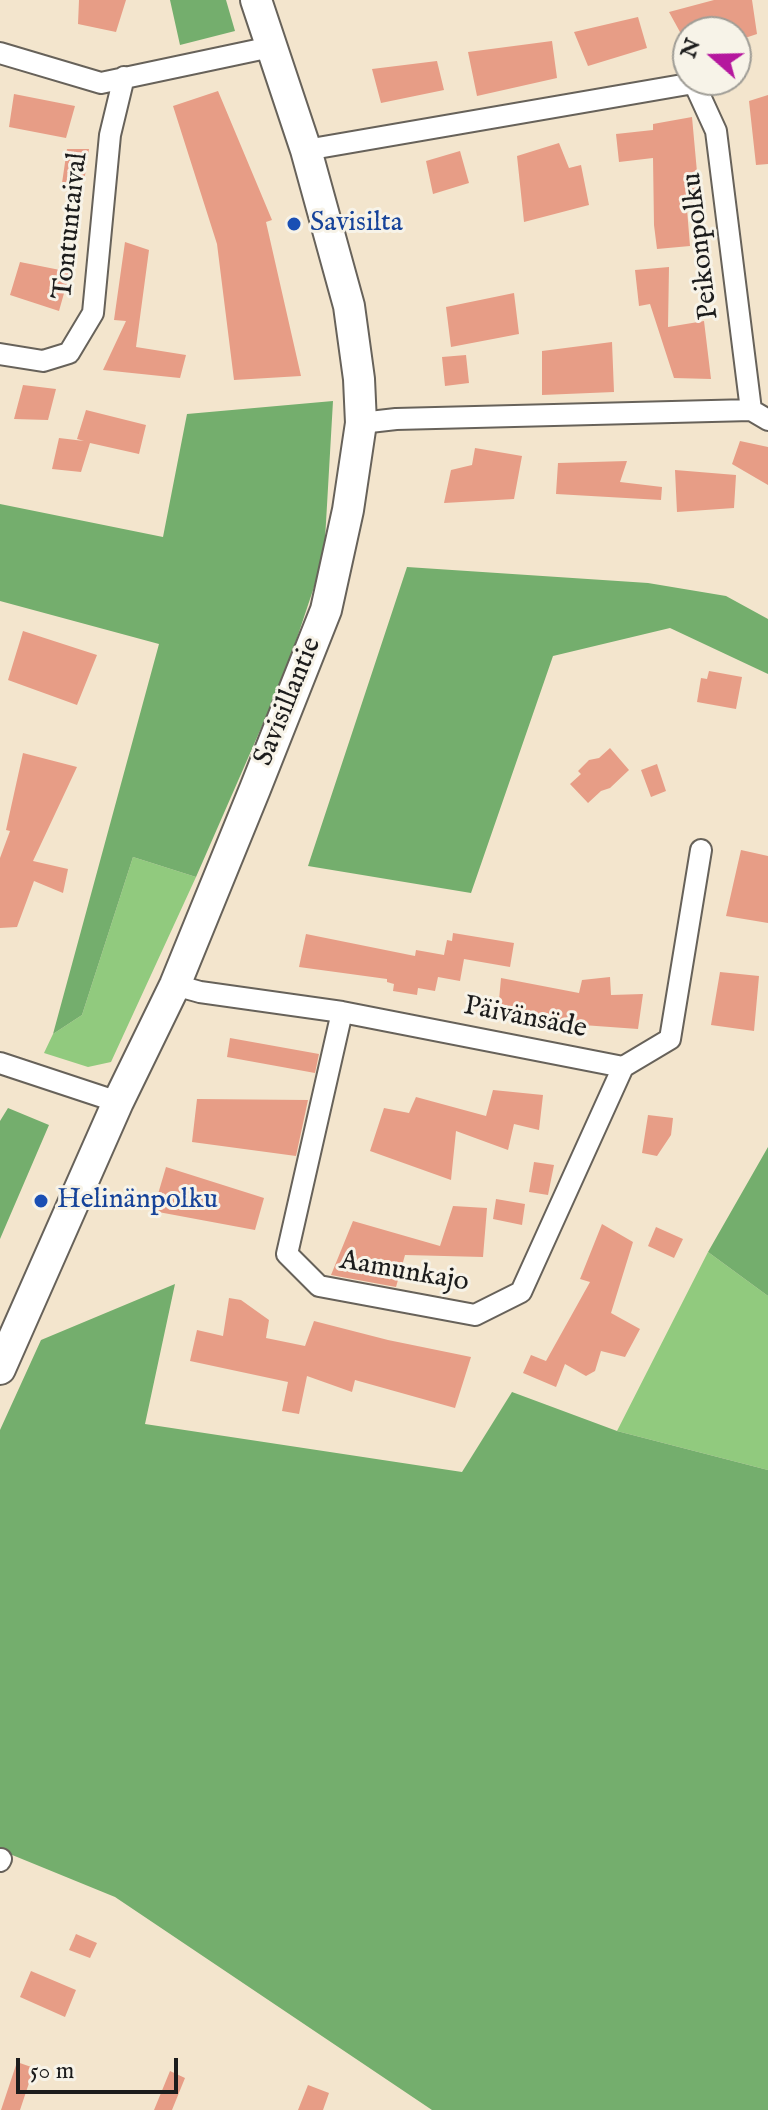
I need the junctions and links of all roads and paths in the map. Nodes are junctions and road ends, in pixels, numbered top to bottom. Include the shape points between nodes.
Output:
1 (256, 0) edge
2 (271, 47) junction
3 (0, 53) edge
4 (124, 77) junction
5 (306, 150) junction
6 (0, 354) edge
7 (759, 415) edge
8 (361, 423) junction
9 (701, 850) dead end
10 (175, 985) junction
11 (342, 1012) junction
12 (0, 1063) edge
13 (623, 1067) junction
14 (118, 1102) junction
15 (0, 1369) edge

1 - 2 street, Savisillantie
2 - 4 street
2 - 5 street, Savisillantie
3 - 4 street via 101,83
4 - 6 street, Tontuntaival via 110,135 93,313 69,353 43,361
5 - 7 street, Peikonpolku via 694,83 716,131
5 - 8 street, Savisillantie via 349,306
7 - 8 street, Peikonpolku
8 - 10 street, Savisillantie via 326,610
9 - 13 street via 670,1039
10 - 11 street, Päivänsäde
10 - 14 street, Savisillantie
11 - 13 street, Päivänsäde
11 - 13 street, Aamunkajo via 287,1254 319,1286 475,1315 521,1292
12 - 14 street
14 - 15 street, Savisillantie

